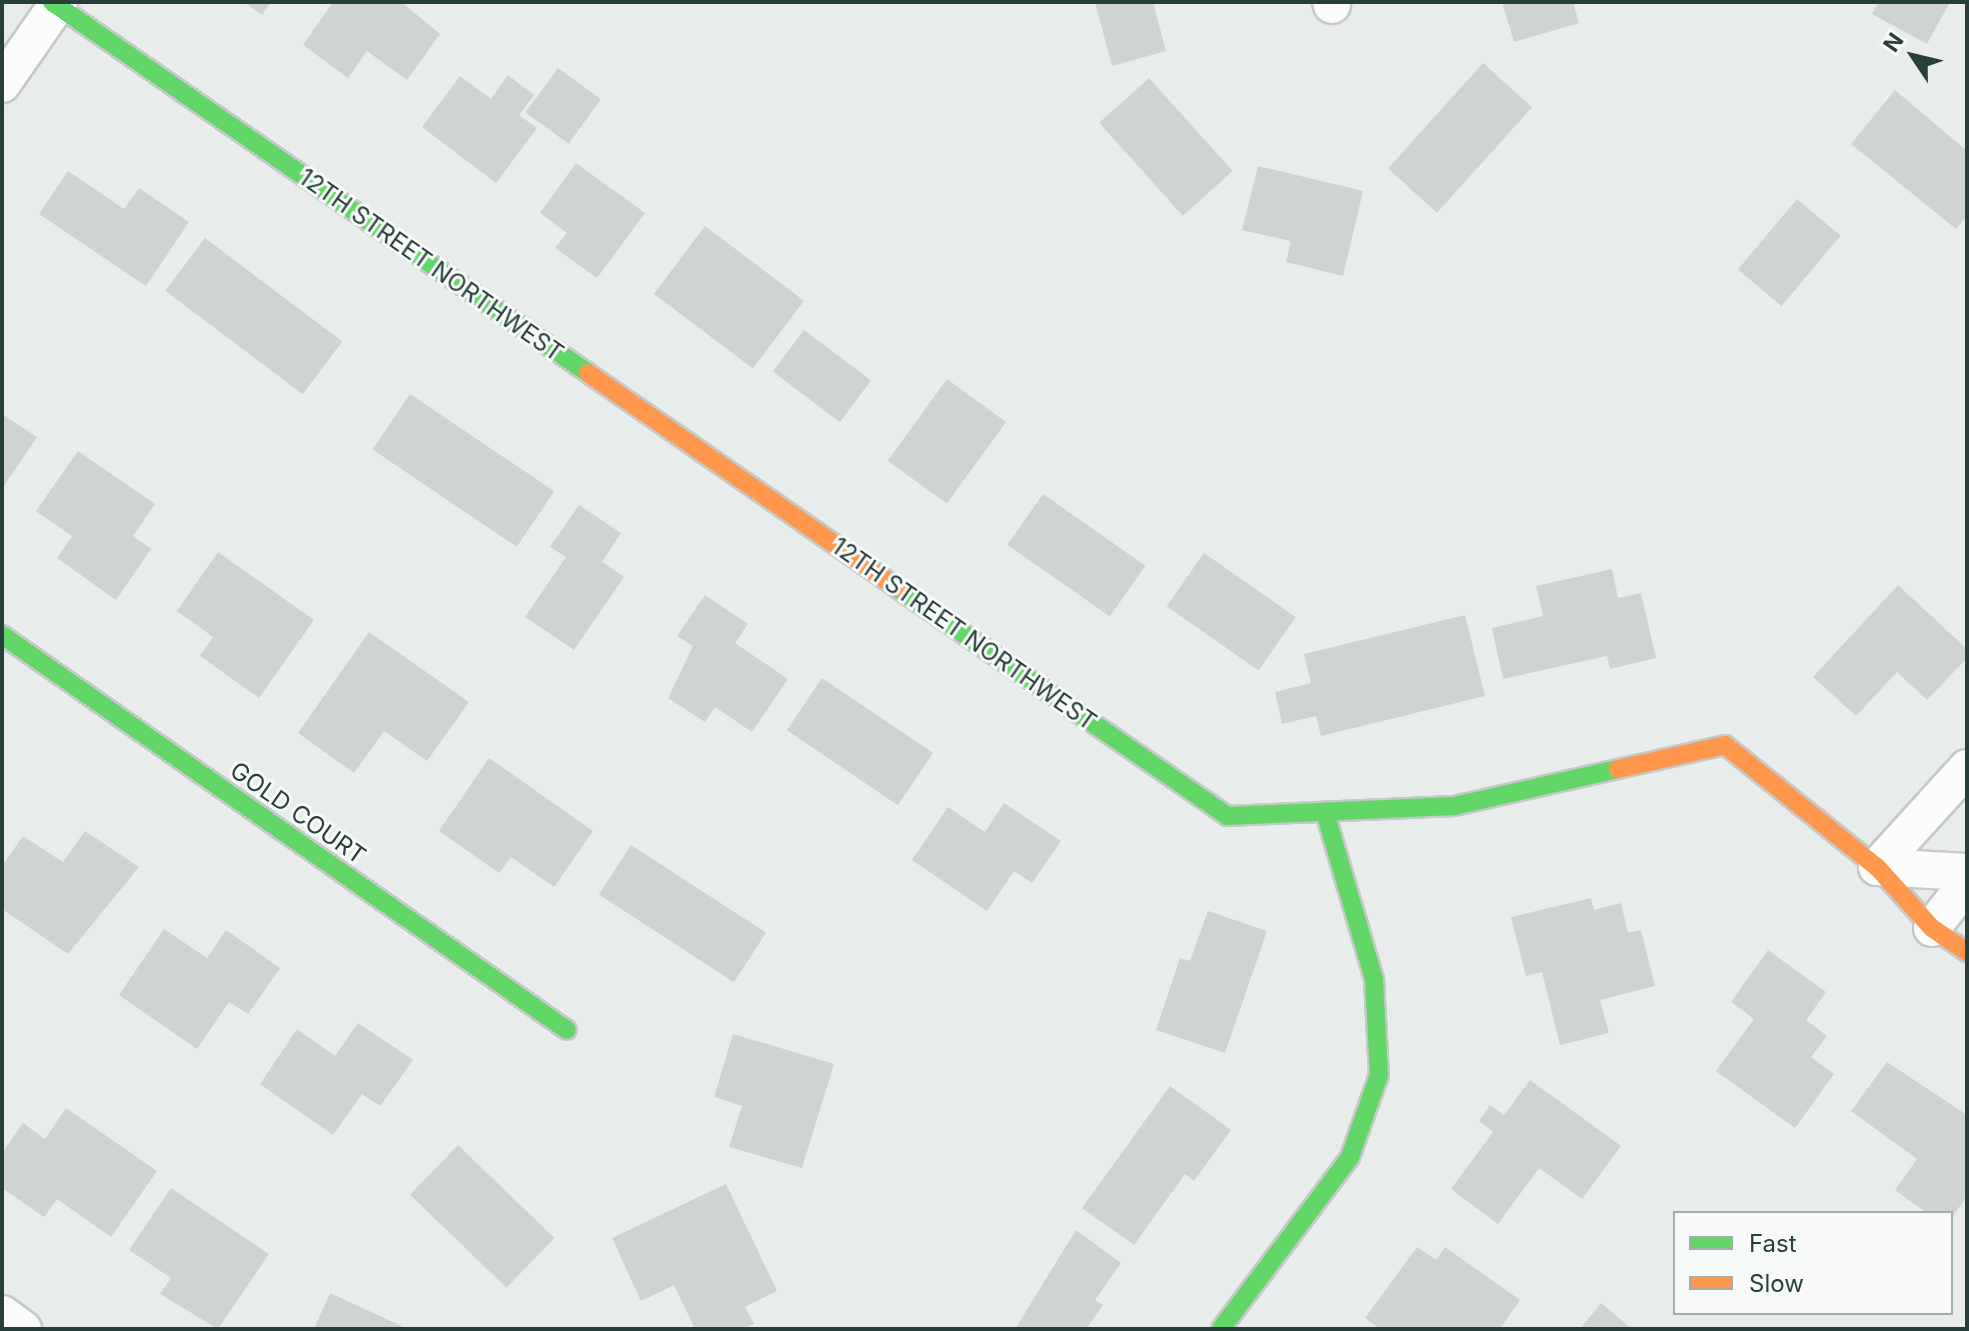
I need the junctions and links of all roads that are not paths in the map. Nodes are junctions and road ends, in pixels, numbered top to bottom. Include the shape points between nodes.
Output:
1 (56, 3) edge
2 (2, 84) edge
3 (2, 635) edge
4 (1967, 768) edge
5 (1325, 812) junction
6 (1877, 867) junction
7 (1967, 872) edge
8 (1967, 883) edge
9 (1932, 928) junction
10 (1967, 952) edge
11 (567, 1030) dead end
12 (2, 1314) edge
13 (1236, 1324) edge
14 (23, 1329) edge

1 - 2 street
1 - 5 street, 12TH STREET NORTHWEST via 1227,816
3 - 11 street, GOLD COURT
4 - 6 street
5 - 6 street, 12TH STREET NORTHWEST via 1454,806 1725,745
5 - 13 street via 1374,979 1379,1075 1350,1157
6 - 7 street
6 - 9 street
8 - 9 street
9 - 10 street
12 - 14 street

